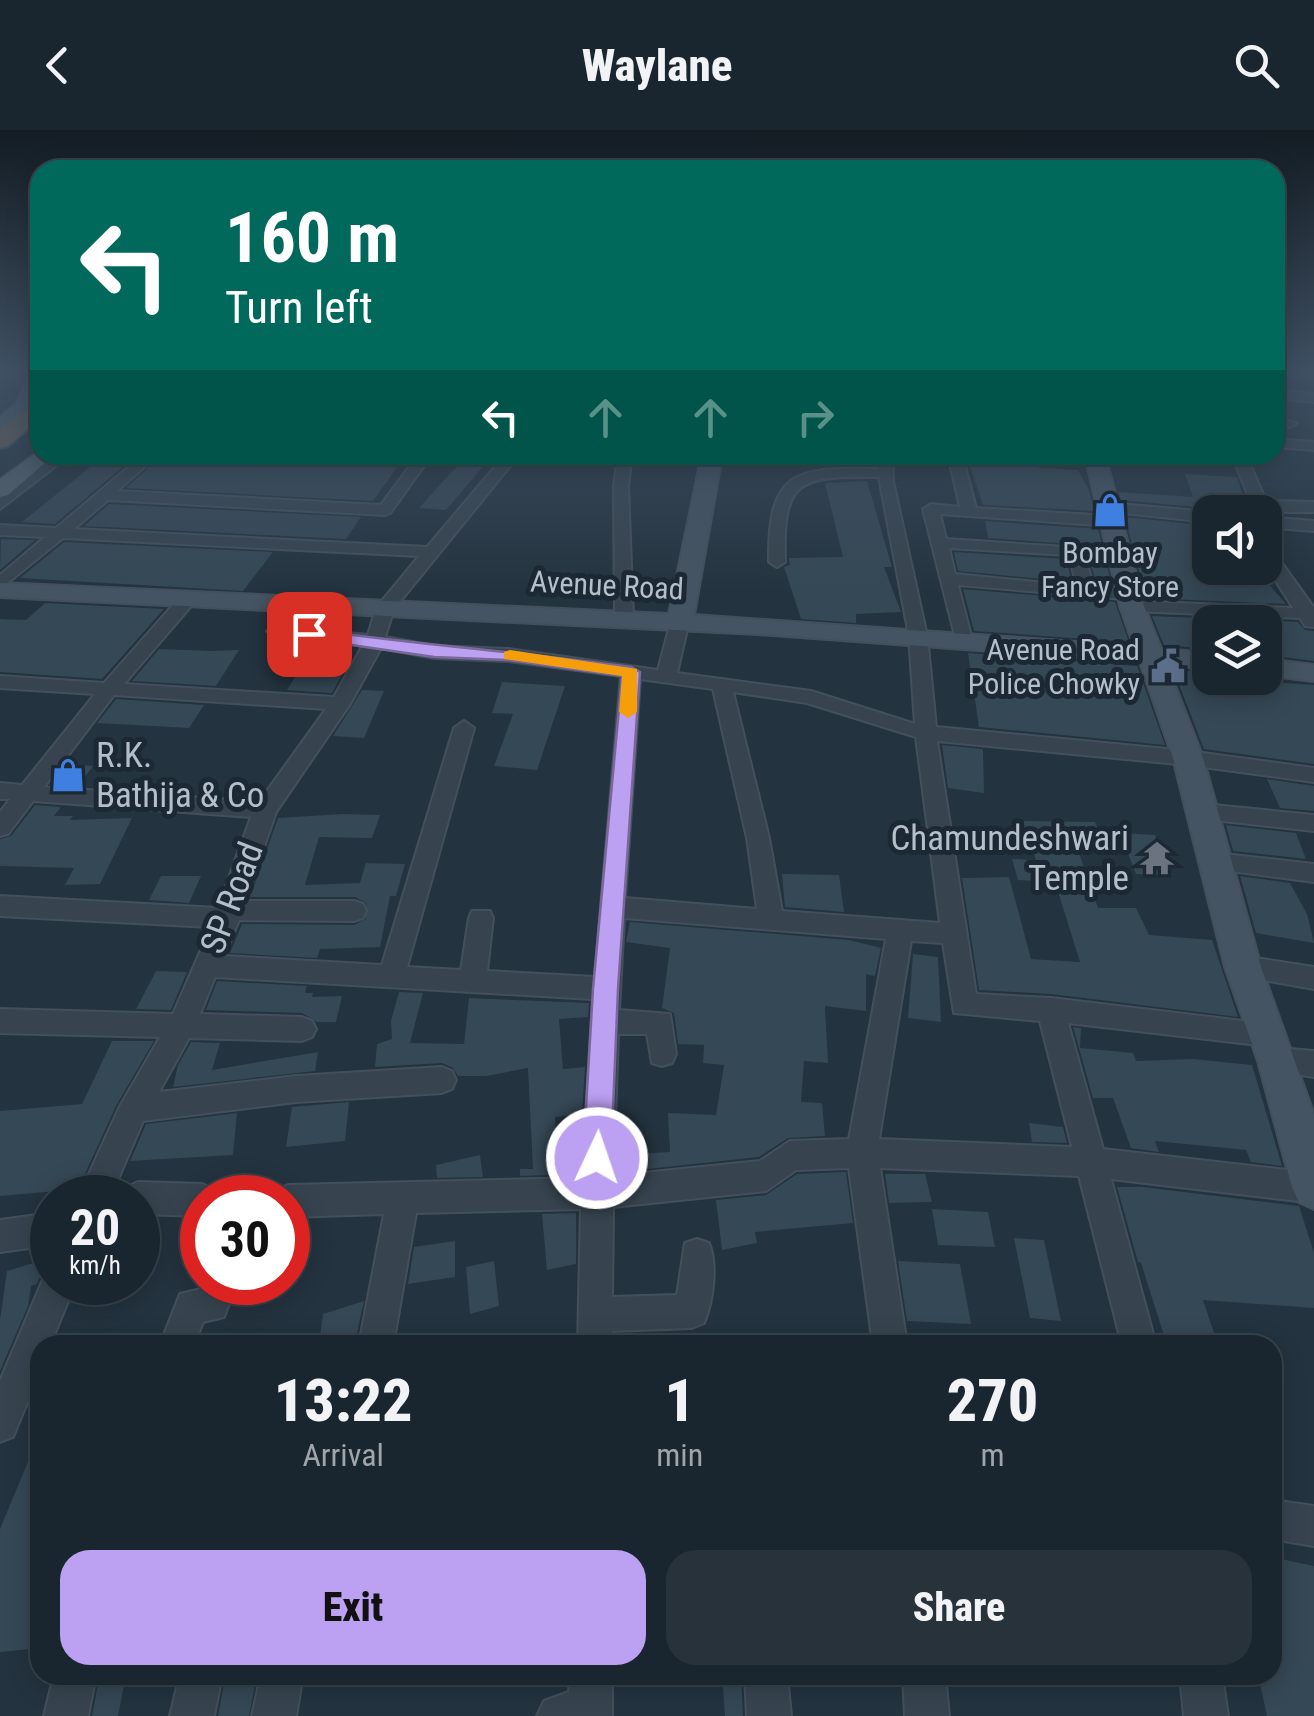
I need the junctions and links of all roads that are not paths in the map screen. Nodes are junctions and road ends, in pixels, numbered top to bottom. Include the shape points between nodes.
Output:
1 (32, 465) edge
2 (51, 465) edge
3 (139, 465) edge
4 (418, 465) edge
5 (504, 465) edge
6 (624, 465) edge
7 (710, 465) edge
8 (879, 465) edge
9 (885, 465) edge
10 (957, 465) edge
11 (1098, 465) edge
12 (1243, 465) edge
13 (6, 486) edge
14 (104, 495) junction
15 (1254, 495) edge
16 (214, 500) junction
17 (0, 504) edge
18 (1314, 507) edge
19 (1282, 508) edge
20 (969, 512) junction
21 (201, 514) dead end
22 (1110, 514) junction
23 (1192, 516) edge
24 (1282, 523) edge
25 (188, 526) dead end
26 (1314, 526) edge
27 (0, 530) edge
28 (59, 534) junction
29 (175, 540) junction
30 (940, 543) junction
31 (431, 552) junction
32 (776, 562) dead end
33 (1282, 576) edge
34 (951, 578) junction
35 (0, 587) edge
36 (1086, 592) junction
37 (186, 600) junction
38 (1131, 601) junction
39 (385, 608) junction
40 (624, 617) junction
41 (1311, 618) edge
42 (680, 621) junction
43 (276, 631) dead end
44 (918, 636) junction
45 (964, 640) junction
46 (375, 641) junction
47 (1150, 655) junction
48 (1192, 660) edge
49 (1282, 669) edge
50 (631, 672) junction
51 (1314, 672) edge
52 (666, 677) junction
53 (0, 682) edge
54 (721, 684) junction
55 (110, 688) junction
56 (340, 704) junction
57 (464, 728) dead end
58 (926, 733) junction
59 (1188, 758) junction
60 (1314, 775) edge
61 (0, 790) edge
62 (26, 795) junction
63 (265, 810) junction
64 (1202, 812) junction
65 (1314, 823) edge
66 (0, 828) edge
67 (1215, 862) junction
68 (1314, 873) edge
69 (0, 906) edge
70 (612, 907) junction
71 (354, 911) dead end
72 (228, 914) junction
73 (481, 918) dead end
74 (771, 920) junction
75 (900, 931) junction
76 (955, 934) junction
77 (206, 966) junction
78 (1244, 967) junction
79 (392, 975) junction
80 (1314, 978) edge
81 (472, 980) junction
82 (606, 989) junction
83 (1051, 1010) junction
84 (0, 1020) edge
85 (604, 1022) junction
86 (182, 1025) junction
87 (302, 1029) dead end
88 (1272, 1047) junction
89 (662, 1054) dead end
90 (1314, 1064) edge
91 (442, 1080) dead end
92 (135, 1108) junction
93 (862, 1153) junction
94 (1309, 1153) edge
95 (1089, 1162) junction
96 (104, 1175) edge
97 (1314, 1188) edge
98 (595, 1193) junction
99 (403, 1200) junction
100 (310, 1201) edge
101 (30, 1232) edge
102 (0, 1236) edge
103 (697, 1254) dead end
104 (48, 1305) edge
105 (202, 1305) edge
106 (595, 1330) edge
107 (34, 1335) edge
108 (181, 1335) edge
109 (378, 1335) edge
110 (889, 1335) edge
111 (1136, 1335) edge
112 (30, 1343) edge
113 (7, 1391) edge
114 (0, 1424) edge
115 (1282, 1520) edge
116 (1314, 1526) edge
117 (73, 1685) edge
118 (199, 1685) edge
119 (280, 1685) edge
120 (766, 1685) edge
121 (925, 1685) edge
122 (1202, 1685) edge
123 (66, 1716) edge
124 (192, 1716) edge
125 (274, 1716) edge
126 (768, 1716) edge
127 (928, 1716) edge
128 (1206, 1716) edge

1 - 13 main road
2 - 17 street
3 - 14 street
4 - 16 street via 385,510
5 - 31 street
6 - 40 street
7 - 42 street
8 - 32 street via 814,475 783,497
9 - 44 street
10 - 20 street
11 - 22 street
12 - 15 street
14 - 16 street
14 - 28 street
16 - 21 street
18 - 19 street
20 - 22 street
20 - 30 street via 931,510
22 - 23 street
22 - 38 street
24 - 26 street
25 - 29 street
27 - 28 street
28 - 29 street
28 - 35 street
29 - 31 street
30 - 34 street
30 - 36 street via 1076,551
31 - 39 street
33 - 41 street
34 - 36 street
34 - 45 street
35 - 37 street, Avenue Road
36 - 38 street
37 - 39 street, Avenue Road
37 - 55 street
38 - 41 street
38 - 47 street
39 - 40 street, Avenue Road
39 - 46 street, SP Road
40 - 42 street, Avenue Road
42 - 44 street, Avenue Road
42 - 52 street
43 - 46 street
44 - 45 street, Avenue Road
44 - 58 street
45 - 47 street, Avenue Road
46 - 50 street
46 - 56 street, SP Road
47 - 48 street, Avenue Road
47 - 59 street
49 - 51 street
50 - 52 street
50 - 70 street
52 - 54 street
53 - 55 street
54 - 58 street via 811,697
54 - 74 street
55 - 56 street
55 - 62 street
56 - 63 street, SP Road
57 - 79 street
58 - 59 street
58 - 76 street
59 - 60 street
59 - 64 street
61 - 62 street
62 - 63 street
62 - 66 street
63 - 72 street, SP Road
64 - 65 street
64 - 67 street
67 - 68 street
67 - 78 street
69 - 72 street
70 - 74 street
70 - 82 street
71 - 72 street
72 - 77 street, SP Road
73 - 81 street
74 - 75 street
75 - 76 street
75 - 93 street
76 - 83 street via 964,1005
77 - 79 street
77 - 86 street, SP Road
78 - 80 street
78 - 88 street
79 - 81 street
81 - 82 street
82 - 85 street
83 - 88 street
83 - 95 street
84 - 86 street
85 - 89 street via 660,1022
85 - 98 street
86 - 87 street
86 - 92 street, SP Road
88 - 90 street
88 - 94 street
91 - 92 street
92 - 96 street, SP Road
93 - 95 street
93 - 98 street via 790,1156 766,1176
93 - 110 street
94 - 97 street
95 - 97 street
95 - 111 street
98 - 99 street
98 - 106 street
99 - 100 street
99 - 109 street
101 - 102 street
103 - 106 street via 692,1311
104 - 107 street
105 - 108 street via 192,1306
112 - 113 street
113 - 114 street
115 - 116 street
117 - 123 street
118 - 124 street
119 - 125 street
120 - 126 street
121 - 127 street
122 - 128 street

